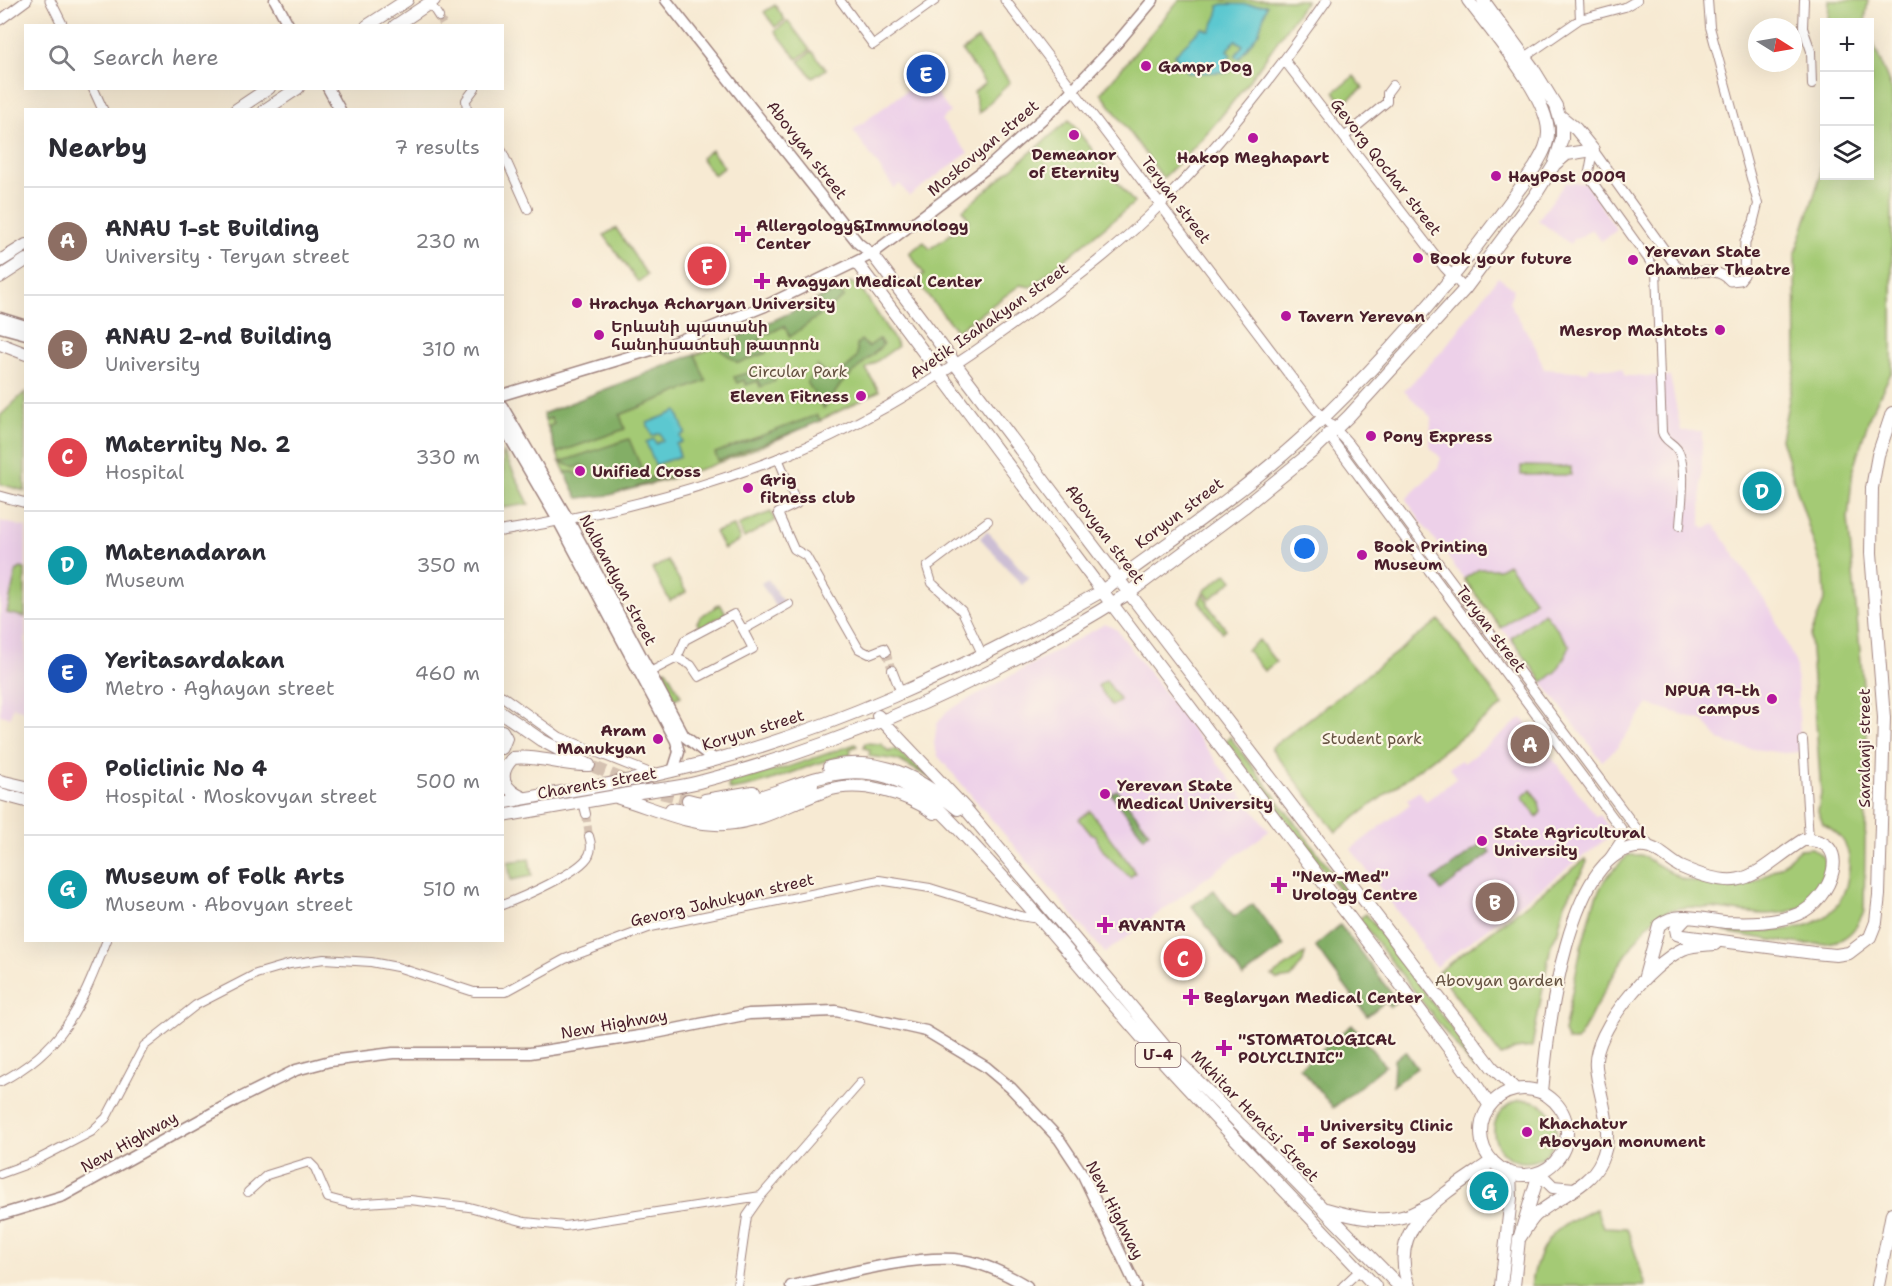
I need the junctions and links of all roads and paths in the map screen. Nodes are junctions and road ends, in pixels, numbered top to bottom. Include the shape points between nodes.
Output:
1 (27, 0) edge
2 (50, 0) edge
3 (275, 0) edge
4 (280, 0) edge
5 (407, 0) edge
6 (666, 0) edge
7 (840, 0) edge
8 (936, 0) edge
9 (1005, 0) edge
10 (1153, 0) edge
11 (1327, 0) edge
12 (1468, 0) edge
13 (1483, 0) edge
14 (1579, 0) edge
15 (1637, 0) edge
16 (1708, 0) edge
17 (1804, 0) edge
18 (432, 1) edge
19 (439, 17) tunnel mouth
20 (1580, 19) junction
21 (0, 20) edge
22 (62, 24) edge
23 (288, 24) edge
24 (293, 24) edge
25 (370, 24) edge
26 (398, 24) edge
27 (1525, 57) junction
28 (1285, 61) junction
29 (1393, 85) dead end
30 (1812, 85) dead end
31 (94, 90) edge
32 (266, 90) edge
33 (295, 90) edge
34 (323, 90) edge
35 (329, 90) edge
36 (474, 90) edge
37 (1073, 90) junction
38 (102, 108) edge
39 (239, 108) edge
40 (268, 108) edge
41 (333, 108) edge
42 (339, 108) edge
43 (466, 108) edge
44 (1560, 116) junction
45 (1344, 136) junction
46 (1593, 150) junction
47 (504, 155) edge
48 (1554, 165) junction
49 (1161, 205) junction
50 (528, 209) dead end
51 (1753, 224) joint
52 (1479, 243) junction
53 (24, 246) edge
54 (1492, 253) junction
55 (872, 254) junction
56 (0, 261) edge
57 (24, 262) edge
58 (857, 263) junction
59 (1453, 276) junction
60 (0, 277) edge
61 (1465, 289) junction
62 (0, 318) edge
63 (24, 325) edge
64 (0, 327) edge
65 (24, 333) edge
66 (0, 344) edge
67 (24, 353) edge
68 (0, 354) edge
69 (24, 359) edge
70 (958, 364) junction
71 (940, 377) junction
72 (504, 394) edge
73 (504, 410) edge
74 (1892, 413) edge
75 (1322, 418) junction
76 (504, 427) edge
77 (1333, 432) junction
78 (778, 458) junction
79 (0, 496) edge
80 (24, 502) edge
81 (564, 520) junction
82 (988, 521) dead end
83 (1680, 525) dead end
84 (504, 531) edge
85 (1118, 579) junction
86 (1102, 591) junction
87 (1128, 593) junction
88 (789, 604) dead end
89 (1112, 604) junction
90 (743, 630) junction
91 (886, 651) dead end
92 (983, 656) junction
93 (677, 658) junction
94 (892, 670) tunnel mouth
95 (650, 672) junction
96 (901, 693) junction
97 (504, 697) edge
98 (869, 707) junction
99 (504, 714) edge
100 (884, 722) junction
101 (1803, 740) dead end
102 (715, 760) junction
103 (504, 770) edge
104 (673, 771) junction
105 (837, 772) junction
106 (654, 775) junction
107 (0, 781) edge
108 (504, 783) edge
109 (696, 783) joint
110 (24, 787) edge
111 (0, 794) edge
112 (615, 796) junction
113 (524, 798) junction
114 (24, 800) edge
115 (504, 803) edge
116 (652, 808) junction
117 (504, 816) edge
118 (978, 824) junction
119 (963, 834) junction
120 (590, 836) tunnel mouth
121 (1809, 840) junction
122 (1650, 847) junction
123 (1610, 856) junction
124 (1364, 902) junction
125 (504, 904) edge
126 (1348, 915) junction
127 (1687, 916) junction
128 (1041, 919) junction
129 (106, 942) edge
130 (1728, 942) junction
131 (1644, 980) junction
132 (0, 1082) edge
133 (860, 1083) dead end
134 (1515, 1089) junction
135 (1542, 1092) junction
136 (1490, 1106) junction
137 (1492, 1161) junction
138 (1510, 1173) junction
139 (1539, 1173) junction
140 (0, 1174) edge
141 (1574, 1189) junction
142 (248, 1192) dead end
143 (761, 1196) junction
144 (1432, 1204) junction
145 (1323, 1209) junction
146 (1892, 1213) edge
147 (0, 1215) edge
148 (1519, 1239) junction
149 (1884, 1255) junction
150 (1504, 1256) junction
151 (1360, 1270) junction
152 (737, 1286) edge
153 (791, 1286) edge
154 (1027, 1286) edge
155 (1136, 1286) edge
156 (1343, 1286) edge
157 (1375, 1286) edge
158 (1400, 1286) edge
159 (1408, 1286) edge
160 (1494, 1286) edge
161 (1502, 1286) edge
162 (1514, 1286) edge
163 (1871, 1286) edge
164 (1878, 1286) edge

1 - 21 street
2 - 22 street
3 - 23 main road
4 - 24 main road
5 - 25 main road
6 - 55 main road, Abovyan street via 858,243
7 - 8 street via 873,45
9 - 37 street, Teryan street
10 - 37 main road, Moskovyan street
11 - 28 street, Avetik Isahakyan street
12 - 52 main road, Koryun street via 1536,96 1545,113 1548,133 1535,167
13 - 27 main road
14 - 20 street
15 - 20 street
16 - 51 street via 1710,27 1758,204
17 - 30 street via 1803,28 1809,41
18 - 19 street
18 - 26 main road
20 - 27 street
27 - 44 main road
28 - 45 street, Gevorg Qochar street
28 - 49 street, Avetik Isahakyan street
29 - 45 street via 1387,102
31 - 38 street
32 - 39 main road
33 - 40 main road
34 - 41 main road
35 - 42 main road
36 - 43 street via 466,100
37 - 49 street, Teryan street
37 - 55 main road, Moskovyan street via 992,164
44 - 46 main road
44 - 48 main road, Koryun street via 1562,139
45 - 59 street, Gevorg Qochar street
46 - 48 main road via 1567,154
46 - 51 street via 1684,272 1712,271 1730,281 1740,280 1744,275 1745,242
46 - 83 street via 1589,172 1592,182 1656,270 1662,432 1677,448 1683,462
47 - 50 street
48 - 54 main road, Koryun street
49 - 70 street, Avetik Isahakyan street via 1074,281
49 - 75 street, Teryan street
52 - 54 main road via 1484,252
52 - 59 main road, Koryun street
53 - 56 main road
54 - 61 main road, Koryun street
55 - 58 main road, Moskovyan street
55 - 70 main road, Abovyan street
57 - 60 main road
58 - 71 main road
58 - 72 main road, Moskovyan street via 668,345
59 - 61 street, Gevorg Qochar street
59 - 75 main road, Koryun street
61 - 77 main road, Koryun street
62 - 63 main road
64 - 65 main road
66 - 67 main road
68 - 69 main road
70 - 71 street, Avetik Isahakyan street
70 - 85 main road, Abovyan street
71 - 78 street, Avetik Isahakyan street
71 - 86 main road
73 - 81 main road, Nalbandyan street
74 - 130 main road, Saralanji street via 1872,488 1871,554 1884,718 1876,922 1870,937 1859,947 1836,955
75 - 77 street, Teryan street
75 - 85 main road, Koryun street via 1233,493
76 - 81 main road, Nalbandyan street
77 - 87 main road, Koryun street via 1244,507
77 - 122 street, Teryan street
77 - 123 street, Teryan street via 1622,830 1622,839
78 - 81 street, Avetik Isahakyan street via 675,493
78 - 91 street via 796,504 778,513 794,549 806,556 859,649 869,654 884,648
79 - 80 street
81 - 84 street, Avetik Isahakyan street
81 - 95 main road, Nalbandyan street
81 - 104 main road, Nalbandyan street via 676,741 679,752
82 - 92 street via 927,567 932,583 962,611
85 - 86 main road, Koryun street
85 - 87 main road, Abovyan street
86 - 89 main road
86 - 92 main road, Koryun street
87 - 89 main road, Koryun street
87 - 124 main road, Abovyan street
88 - 90 street
89 - 100 main road, Koryun street via 989,672
89 - 126 main road
90 - 93 street via 734,614 685,640
90 - 93 street via 753,649 699,677 691,665
92 - 96 main road, Koryun street
93 - 95 street
94 - 96 street
95 - 102 main road, Nalbandyan street via 684,736
96 - 98 main road, Koryun street
97 - 106 street via 559,737
98 - 100 main road
98 - 102 main road, Koryun street
99 - 103 main road via 541,740 591,766 525,757 513,758
100 - 109 main road, Koryun street
100 - 118 main road
101 - 121 street
102 - 104 main road, Koryun street
104 - 106 main road, Charents street
105 - 116 main road via 757,810 715,815
105 - 118 main road via 737,803 707,805 688,800 753,791 837,765 868,764 907,773
105 - 119 main road via 887,777 906,785 934,804
106 - 113 main road, Charents street
107 - 110 main road
108 - 113 main road via 513,794
109 - 112 main road, Charents street
111 - 114 main road
112 - 116 main road
112 - 117 main road, Charents street via 584,808
113 - 115 main road, Charents street
116 - 119 main road via 698,822 729,824 780,812 826,790 861,787 906,798
118 - 145 main road, Mkhitar Heratsi Street / Մ-4 via 1164,1046
119 - 128 main road, Mkhitar Heratsi Street / Մ-4
120 - 125 street via 586,859 542,889
121 - 122 main road via 1789,849 1757,875 1726,881 1679,866
121 - 127 main road via 1829,848 1834,858 1829,884 1808,910 1784,919 1751,922
122 - 123 main road via 1630,847
123 - 135 main road via 1594,875 1574,918 1550,1029
124 - 126 main road
124 - 134 main road, Abovyan street via 1491,1067
126 - 136 main road
127 - 130 main road via 1679,922 1677,934
127 - 131 main road via 1674,917 1659,925
128 - 140 street, Gevorg Jahukyan street via 930,888 879,880 651,927 565,959 506,992 474,992 371,962 324,959 290,964 256,974 196,1005 144,1046 106,1118 90,1132 33,1162
128 - 151 main road, Mkhitar Heratsi Street / Մ-4 via 1162,1059
129 - 132 street via 80,1002 51,1048
130 - 131 main road via 1684,948
131 - 141 main road via 1597,1047 1596,1065 1608,1142 1596,1170
133 - 143 street
134 - 135 main road
134 - 136 main road
135 - 139 main road via 1561,1108 1568,1131 1561,1155
136 - 137 main road via 1482,1121 1481,1137
137 - 138 main road
137 - 144 main road
138 - 139 main road
138 - 150 main road
139 - 141 main road via 1552,1187
139 - 148 main road
141 - 148 main road via 1535,1216
142 - 143 street via 267,1175 309,1162 328,1198 351,1203 410,1200 565,1226
143 - 152 street via 747,1216
144 - 145 main road via 1405,1216 1388,1218
144 - 159 main road via 1408,1232 1404,1271
145 - 158 main road, Mkhitar Heratsi Street / Մ-4
146 - 149 main road
147 - 155 main road, New Highway via 63,1196 236,1100 297,1070 330,1061 393,1053 530,1053 749,1014 836,1011 926,1030 986,1067 1011,1088 1059,1139 1083,1175
148 - 162 main road
149 - 163 main road
149 - 164 main road
150 - 160 main road
150 - 161 main road
151 - 156 street
151 - 157 main road, Mkhitar Heratsi Street / Մ-4
153 - 154 main road via 897,1265 955,1259 982,1265

